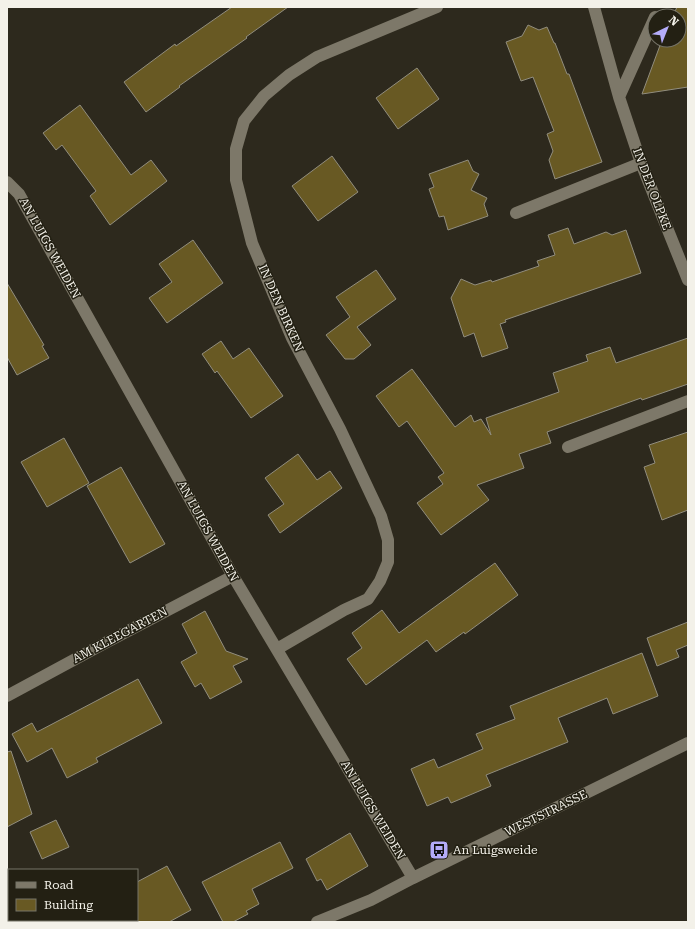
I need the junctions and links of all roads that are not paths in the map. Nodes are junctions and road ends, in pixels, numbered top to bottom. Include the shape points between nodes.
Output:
1 (437, 7) edge
2 (594, 7) edge
3 (647, 34) edge
4 (619, 98) junction
5 (641, 163) junction
6 (7, 182) edge
7 (516, 213) dead end
8 (688, 280) edge
9 (688, 401) edge
10 (568, 448) dead end
11 (233, 576) junction
12 (277, 649) junction
13 (7, 696) edge
14 (688, 743) edge
15 (413, 878) junction
16 (317, 922) edge

1 - 12 street, IN DEN BIRKEN via 317,57 289,75 264,96 244,121 236,149 236,180 252,243 292,338 340,429 381,516 388,540 388,562 368,599
2 - 4 street, IN DER OLPKE
3 - 4 street
4 - 5 street, IN DER OLPKE
5 - 7 street
5 - 8 street, IN DER OLPKE
6 - 11 street, AN LUIGS WEIDEN via 19,194
9 - 10 street
11 - 12 street, AN LUIGS WEIDEN
11 - 13 street, AM KLEEGARTEN
12 - 15 street, AN LUIGS WEIDEN
14 - 15 street, WESTSTRASSE
15 - 16 street, WESTSTRASSE via 371,900

